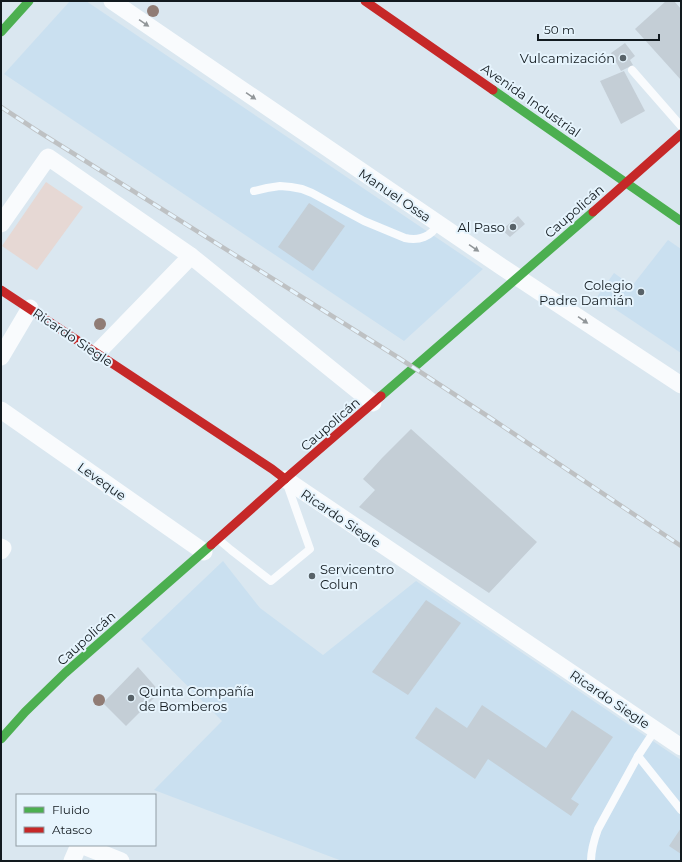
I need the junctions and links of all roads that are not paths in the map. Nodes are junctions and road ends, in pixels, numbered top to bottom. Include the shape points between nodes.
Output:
1 (29, 1) edge
2 (112, 1) edge
3 (365, 1) edge
4 (1, 32) edge
5 (632, 70) dead end
6 (681, 126) edge
7 (681, 134) edge
8 (626, 183) junction
9 (254, 191) dead end
10 (681, 221) edge
11 (1, 224) edge
12 (438, 224) junction
13 (191, 256) junction
14 (517, 277) junction
15 (1, 290) edge
16 (30, 308) junction
17 (96, 353) junction
18 (1, 357) edge
19 (681, 385) edge
20 (373, 403) junction
21 (1, 410) edge
22 (285, 480) junction
23 (218, 538) junction
24 (1, 547) edge
25 (1, 550) edge
26 (204, 552) junction
27 (656, 730) junction
28 (1, 739) edge
29 (681, 747) edge
30 (638, 756) junction
31 (681, 810) edge
32 (80, 846) edge
33 (83, 846) edge
34 (72, 861) edge
35 (121, 861) edge
36 (591, 861) edge

1 - 4 main road
2 -> 12 street, Manuel Ossa
3 - 8 main road, Avenida Industrial
5 - 6 lane
7 - 8 main road, Caupolicán
8 - 10 main road, Avenida Industrial
8 - 14 main road, Caupolicán
9 - 12 lane via 280,186 302,189 364,221 405,238 419,239 430,234
11 - 13 street via 48,157
12 -> 14 street, Manuel Ossa
13 - 17 street
13 - 20 street
14 -> 19 street, Manuel Ossa
14 - 20 main road, Caupolicán
15 - 16 main road, Ricardo Siegle
16 - 17 main road, Ricardo Siegle
16 - 18 street
17 - 22 main road, Ricardo Siegle
20 - 22 main road, Caupolicán
21 - 26 street, Leveque
22 - 23 main road, Caupolicán
22 - 23 lane via 310,549 271,580
22 - 27 street, Ricardo Siegle
23 - 26 main road, Caupolicán
24 - 25 street
26 - 28 main road, Caupolicán via 84,656 33,703
27 - 29 street, Ricardo Siegle
27 - 30 lane
30 - 31 lane
30 - 36 lane via 598,829 593,841
32 - 34 street
33 - 35 street

